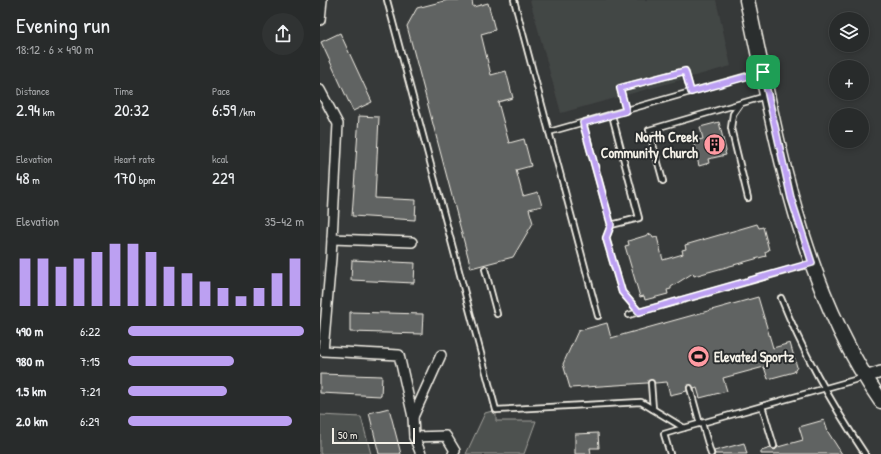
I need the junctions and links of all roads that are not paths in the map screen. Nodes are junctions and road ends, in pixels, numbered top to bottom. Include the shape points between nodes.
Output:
1 (322, 0) edge
2 (387, 0) edge
3 (514, 0) edge
4 (748, 0) edge
5 (320, 20) edge
6 (763, 72) junction
7 (320, 90) edge
8 (691, 92) junction
9 (768, 96) junction
10 (740, 104) junction
11 (626, 111) junction
12 (612, 115) junction
13 (583, 123) junction
14 (549, 132) junction
15 (663, 181) dead end
16 (748, 198) dead end
17 (611, 225) junction
18 (332, 239) junction
19 (412, 242) dead end
20 (812, 263) junction
21 (485, 269) dead end
22 (781, 298) dead end
23 (639, 312) junction
24 (497, 314) dead end
25 (629, 315) dead end
26 (598, 316) dead end
27 (441, 355) dead end
28 (881, 372) edge
29 (865, 377) junction
30 (651, 383) dead end
31 (690, 388) dead end
32 (824, 389) junction
33 (881, 401) edge
34 (762, 406) junction
35 (653, 409) junction
36 (413, 417) junction
37 (701, 424) junction
38 (684, 428) junction
39 (414, 437) junction
40 (774, 446) dead end
41 (421, 454) edge
42 (453, 454) edge
43 (670, 454) edge
44 (711, 454) edge
45 (865, 454) edge

1 - 5 street
2 - 35 lane via 496,410 641,402
3 - 14 lane
4 - 6 main road
6 - 8 lane
6 - 9 main road
7 - 18 street via 338,124
8 - 11 lane
8 - 11 lane via 685,71 620,88
9 - 10 lane
9 - 20 main road via 791,198
10 - 15 lane via 649,130
10 - 16 lane via 733,114 731,128
11 - 12 lane
12 - 13 lane
12 - 17 lane via 639,218
13 - 14 lane
13 - 17 lane
14 - 26 lane
17 - 23 lane via 606,238 622,292
18 - 19 street
18 - 36 street via 323,351 398,355
20 - 23 lane
20 - 29 main road via 828,304
21 - 24 lane
22 - 32 lane via 798,340
23 - 25 lane
27 - 36 street
28 - 29 street
29 - 32 lane
29 - 33 main road
30 - 35 lane
31 - 37 lane
32 - 34 lane
32 - 45 lane
34 - 37 lane
34 - 40 lane
35 - 38 lane
36 - 39 street
37 - 38 lane
37 - 44 lane
38 - 43 lane via 664,434
39 - 41 street
39 - 42 street via 446,436 455,451

